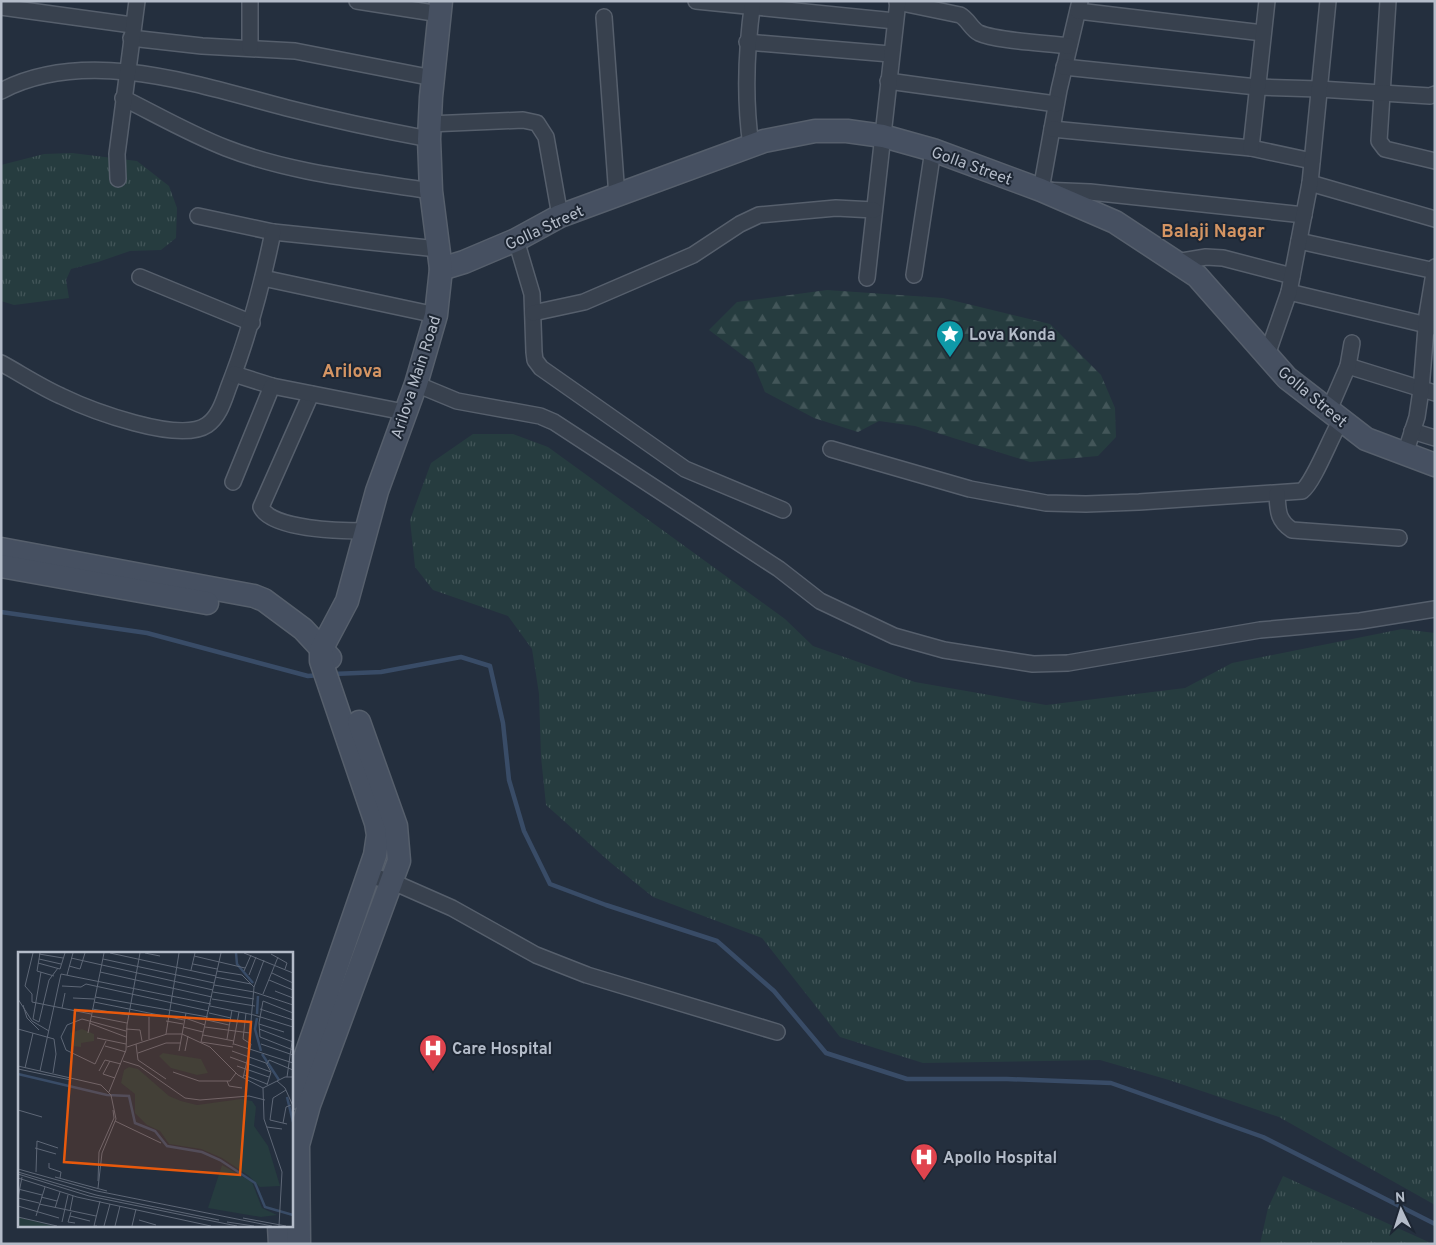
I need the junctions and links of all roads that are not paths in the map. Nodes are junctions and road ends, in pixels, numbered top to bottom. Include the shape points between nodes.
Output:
1 (137, 1) edge
2 (250, 1) edge
3 (357, 1) edge
4 (696, 1) edge
5 (1267, 1) edge
6 (1328, 1) edge
7 (1388, 1) edge
8 (898, 2) edge
9 (752, 5) edge
10 (1079, 6) edge
11 (1, 7) edge
12 (440, 7) edge
13 (604, 18) dead end
14 (895, 21) junction
15 (132, 31) junction
16 (1263, 33) junction
17 (747, 42) junction
18 (1069, 46) junction
19 (250, 48) junction
20 (890, 54) junction
21 (1064, 67) junction
22 (126, 72) junction
23 (433, 78) junction
24 (888, 81) junction
25 (1257, 87) junction
26 (1319, 88) junction
27 (1, 91) edge
28 (1380, 93) junction
29 (1435, 94) edge
30 (122, 98) junction
31 (1056, 104) junction
32 (1052, 129) junction
33 (429, 132) junction
34 (883, 136) junction
35 (751, 146) junction
36 (1251, 148) junction
37 (933, 150) junction
38 (1312, 161) junction
39 (1435, 161) edge
40 (118, 179) dead end
41 (1310, 183) junction
42 (1041, 190) junction
43 (431, 191) junction
44 (616, 196) junction
45 (874, 210) junction
46 (1304, 215) junction
47 (198, 216) dead end
48 (560, 216) junction
49 (1435, 219) edge
50 (273, 232) junction
51 (516, 240) junction
52 (1299, 241) junction
53 (440, 259) junction
54 (1176, 262) junction
55 (1435, 267) edge
56 (1435, 271) edge
57 (914, 275) dead end
58 (1292, 276) junction
59 (140, 277) dead end
60 (263, 278) junction
61 (866, 278) dead end
62 (1289, 292) junction
63 (533, 314) junction
64 (436, 315) junction
65 (252, 323) junction
66 (1431, 326) edge
67 (1352, 343) dead end
68 (1267, 355) junction
69 (1, 363) edge
70 (1348, 366) junction
71 (234, 374) junction
72 (416, 384) junction
73 (272, 386) junction
74 (1428, 391) edge
75 (311, 394) junction
76 (404, 412) junction
77 (1335, 415) junction
78 (1412, 431) junction
79 (1435, 438) edge
80 (831, 449) dead end
81 (1404, 454) junction
82 (1435, 465) edge
83 (233, 482) dead end
84 (1277, 494) junction
85 (782, 510) dead end
86 (366, 531) junction
87 (1399, 538) dead end
88 (1, 548) edge
89 (1, 566) edge
90 (1435, 609) edge
91 (290, 620) junction
92 (332, 670) junction
93 (368, 875) junction
94 (393, 882) junction
95 (777, 1032) dead end
96 (292, 1095) edge
97 (279, 1228) edge
98 (280, 1244) edge
99 (299, 1244) edge

1 - 15 street
2 - 19 street
3 - 12 street
4 - 9 street
5 - 16 street
6 - 26 street
7 - 28 street
8 - 14 street
8 - 18 street via 960,14 973,29 989,36
9 - 14 street
9 - 17 street
10 - 16 street
10 - 18 street
11 - 15 street
12 - 23 street, Arilova Main Road
13 - 44 street
14 - 20 street
15 - 19 street via 202,46
15 - 22 street
16 - 25 street
17 - 20 street
17 - 35 street via 746,114
18 - 21 street
19 - 23 street via 295,51
20 - 24 street
21 - 25 street
21 - 31 street
22 - 27 street via 61,71 23,79
22 - 30 street
22 - 33 street via 224,90 288,108
23 - 33 street, Arilova Main Road
24 - 31 street
24 - 34 street
25 - 26 street
25 - 36 street
26 - 28 street
26 - 38 street
28 - 29 street
28 - 39 street via 1380,146
30 - 40 street
30 - 43 street via 219,145 259,158 305,170
31 - 32 street
32 - 36 street
32 - 42 street
33 - 43 street, Arilova Main Road
33 - 48 street via 523,120 537,123 546,137
34 - 35 street, Golla Street via 815,131
34 - 37 street, Golla Street
34 - 45 street
35 - 44 street, Golla Street
36 - 38 street
37 - 42 street, Golla Street
37 - 57 street
38 - 41 street
41 - 46 street
41 - 49 street
42 - 46 street via 1090,192
42 - 54 street, Golla Street via 1115,222
43 - 53 street, Arilova Main Road
44 - 48 street, Golla Street
45 - 61 street
45 - 63 street via 836,208 760,215 740,224 694,255 584,302
46 - 52 street
47 - 50 street
48 - 51 street, Golla Street
50 - 53 street
50 - 60 street
51 - 53 street, Golla Street via 464,262
51 - 63 street via 528,274
52 - 56 street
52 - 58 street
53 - 64 street, Arilova Main Road
54 - 58 street via 1223,258
54 - 68 street, Golla Street via 1197,276
55 - 56 street
56 - 66 street
58 - 62 street
59 - 65 street
60 - 64 street
60 - 65 street
62 - 66 street
62 - 68 street
63 - 85 street via 535,360 550,376 685,469
64 - 72 street, Arilova Main Road
65 - 71 street
66 - 74 street
67 - 70 street
68 - 77 street, Golla Street via 1287,378
69 - 71 street via 62,397 124,421 166,430 192,430 207,425 218,412
70 - 74 street
70 - 77 street
71 - 73 street
72 - 76 street, Arilova Main Road
72 - 90 street via 457,401 540,416 554,422 763,558 820,601 894,636 944,650 1032,664 1068,664 1260,630 1360,621
73 - 75 street
73 - 83 street
74 - 78 street
75 - 76 street
75 - 86 street via 261,508 263,513 305,528
76 - 86 street, Arilova Main Road
77 - 81 street, Golla Street via 1366,439
77 - 84 street via 1310,485 1302,490
78 - 79 street
78 - 81 street
80 - 84 street via 961,486 1046,503 1086,504
81 - 82 street, Golla Street
84 - 87 street via 1282,524 1292,530
86 - 92 street, Arilova Main Road
88 - 91 street via 254,596
89 - 91 street
91 - 92 street via 314,639
92 - 93 street via 376,823 378,836
92 - 94 street via 396,826 399,861
93 - 94 street
93 - 96 street
94 - 95 street via 452,908 536,955 587,975
94 - 99 street via 309,1105 298,1145
97 - 98 street

